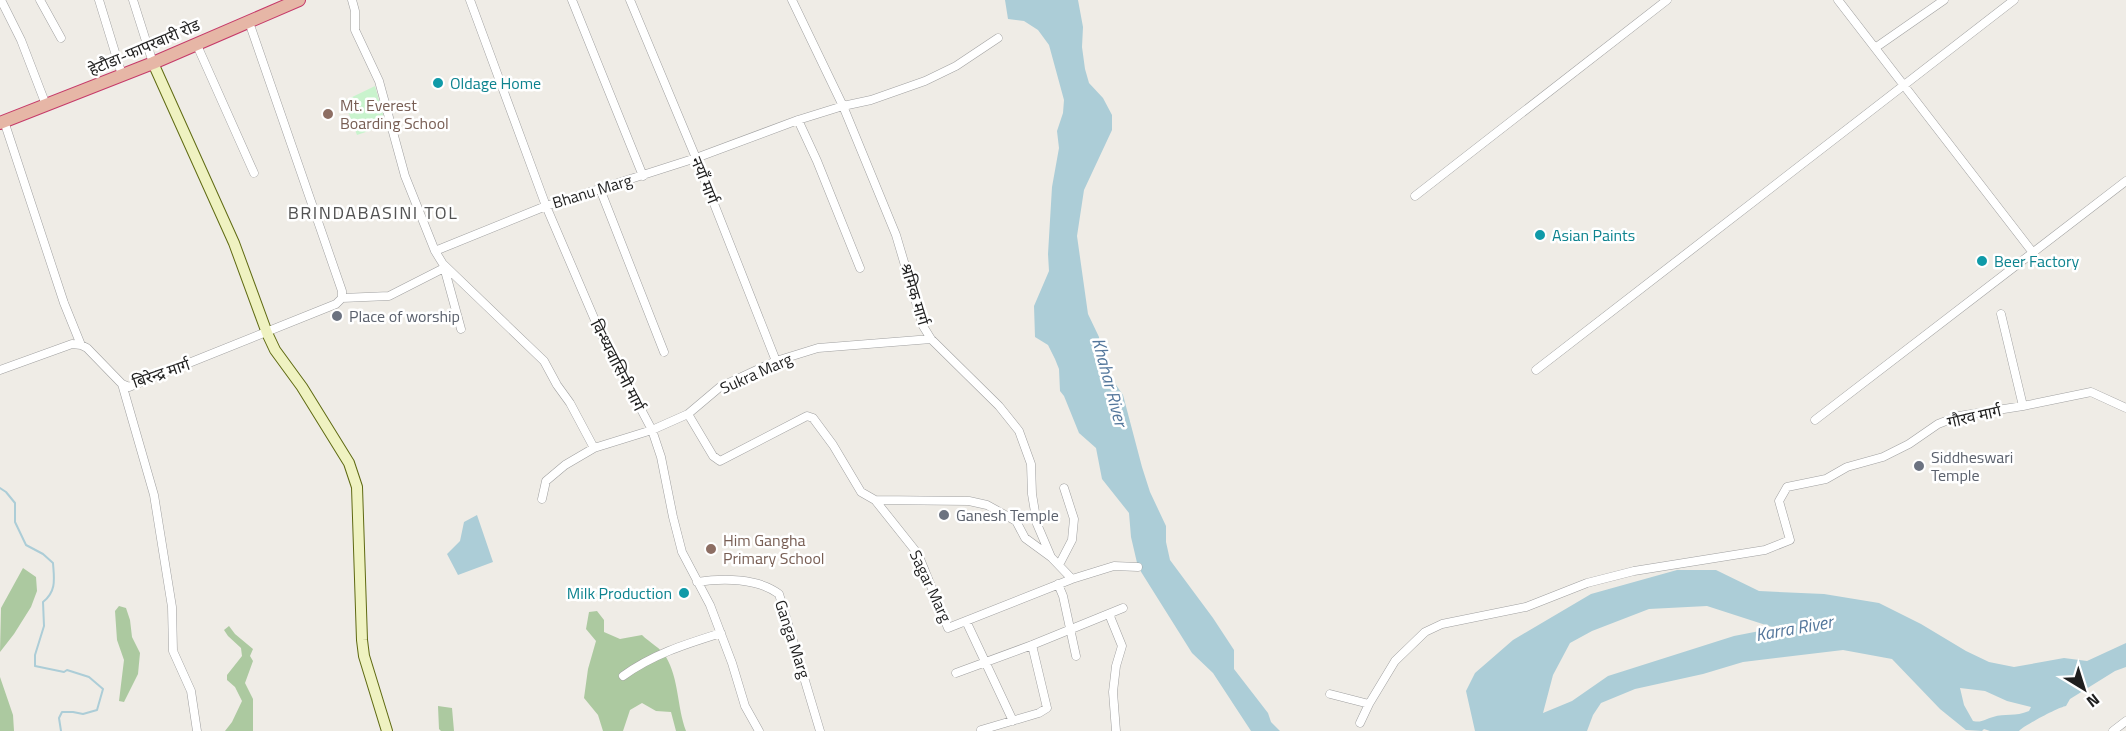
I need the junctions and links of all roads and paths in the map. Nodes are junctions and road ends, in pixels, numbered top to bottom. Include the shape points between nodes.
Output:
1 (1, 0) edge
2 (40, 0) edge
3 (99, 0) edge
4 (133, 0) edge
5 (299, 0) edge
6 (352, 0) edge
7 (470, 0) edge
8 (572, 0) edge
9 (630, 0) edge
10 (792, 0) edge
11 (1667, 0) edge
12 (1838, 0) edge
13 (1944, 0) edge
14 (2014, 0) edge
15 (249, 22) junction
16 (61, 38) dead end
17 (998, 38) dead end
18 (196, 43) junction
19 (1875, 48) junction
20 (153, 63) junction
21 (122, 75) junction
22 (1903, 84) junction
23 (46, 105) junction
24 (843, 106) junction
25 (798, 120) junction
26 (2, 122) edge
27 (696, 158) junction
28 (254, 173) dead end
29 (643, 176) junction
30 (2126, 182) edge
31 (600, 189) junction
32 (1415, 195) dead end
33 (546, 206) junction
34 (435, 251) junction
35 (2034, 254) junction
36 (444, 266) junction
37 (860, 268) dead end
38 (342, 298) junction
39 (2001, 314) dead end
40 (461, 329) dead end
41 (267, 333) junction
42 (931, 339) junction
43 (81, 345) junction
44 (663, 352) dead end
45 (776, 361) junction
46 (0, 370) edge
47 (1536, 370) dead end
48 (122, 384) junction
49 (2023, 406) junction
50 (2126, 408) edge
51 (688, 414) junction
52 (1815, 420) dead end
53 (652, 430) junction
54 (594, 448) junction
55 (1064, 488) dead end
56 (542, 499) dead end
57 (875, 500) junction
58 (1051, 556) junction
59 (1059, 565) junction
60 (1138, 567) dead end
61 (1072, 579) junction
62 (697, 582) junction
63 (1058, 584) junction
64 (1123, 608) dead end
65 (1109, 614) junction
66 (966, 621) junction
67 (1070, 629) junction
68 (721, 633) junction
69 (1032, 645) junction
70 (1076, 656) dead end
71 (985, 663) junction
72 (956, 673) dead end
73 (623, 676) dead end
74 (1330, 694) dead end
75 (1369, 704) junction
76 (2126, 720) edge
77 (1012, 721) junction
78 (1360, 723) dead end
79 (981, 730) edge
80 (197, 731) edge
81 (387, 731) edge
82 (759, 731) edge
83 (820, 731) edge
84 (1116, 731) edge
85 (2113, 731) edge

1 - 23 street
2 - 16 street
3 - 21 street
4 - 20 street
5 - 15 highway, हेटौडा-फापरबारी रोड
6 - 34 street via 355,30 379,81 405,176
7 - 33 street, विन्ध्यवासिनी मार्ग
8 - 29 street
9 - 27 street, नयाँ मार्ग
10 - 24 street, श्रमिक मार्ग
11 - 32 street
12 - 19 street
13 - 19 street
14 - 22 street
15 - 18 highway, हेटौडा-फापरबारी रोड
15 - 38 street
17 - 24 street, Bhanu Marg via 925,81
18 - 20 highway, हेटौडा-फापरबारी रोड
18 - 28 street
19 - 22 street
20 - 21 highway, हेटौडा-फापरबारी रोड
20 - 41 main road via 234,243
21 - 23 highway, हेटौडा-फापरबारी रोड
22 - 35 street
22 - 47 street
23 - 26 highway, हेटौडा-फापरबारी रोड
24 - 25 street, Bhanu Marg
24 - 42 street, श्रमिक मार्ग via 896,235 922,326
25 - 27 street, Bhanu Marg
25 - 37 street
26 - 43 street
27 - 29 street, Bhanu Marg
27 - 45 street, नयाँ मार्ग
29 - 31 street, Bhanu Marg
30 - 35 street
31 - 33 street, Bhanu Marg
31 - 44 street
33 - 34 street, Bhanu Marg
33 - 53 street, विन्ध्यवासिनी मार्ग via 600,332
34 - 36 street
35 - 52 street
36 - 38 street via 389,296
36 - 40 street
36 - 54 street via 544,361
38 - 41 street, बिरेन्द्र मार्ग
39 - 49 street
41 - 48 street, बिरेन्द्र मार्ग via 145,382 129,387
41 - 81 main road via 354,475 364,656
42 - 45 street, Sukra Marg via 818,348
42 - 58 street, श्रमिक मार्ग via 1019,431 1032,464 1037,524
43 - 46 street
43 - 48 street, बिरेन्द्र मार्ग
45 - 51 street, Sukra Marg via 720,387
48 - 80 street via 154,495 172,607 173,651 191,691
49 - 50 street, गौरव मार्ग via 2091,392
49 - 75 street, गौरव मार्ग via 1959,416 1883,457 1847,467 1826,479 1787,487 1779,501 1790,540 1765,550 1635,571 1587,583 1526,607 1442,624 1425,632 1395,661
51 - 53 street, Sukra Marg
51 - 57 street via 720,461 807,416 813,418 861,492
53 - 54 street, Sukra Marg
53 - 62 street, विन्ध्यवासिनी मार्ग via 682,552
54 - 56 street, Sukra Marg via 546,481
55 - 59 street via 1074,519 1072,540
57 - 58 street via 969,501 987,505 1016,521 1025,538
57 - 66 street, Sagar Marg via 918,554 948,628
58 - 59 street, श्रमिक मार्ग
59 - 61 street, श्रमिक मार्ग
60 - 61 street, Sagar Marg via 1114,566
61 - 63 street, Sagar Marg
62 - 68 street, विन्ध्यवासिनी मार्ग
62 - 83 street, Ganga Marg via 714,579 758,584 779,594
63 - 66 street, Sagar Marg
63 - 67 street
64 - 65 street
65 - 67 street
65 - 84 street via 1122,646 1113,692
66 - 71 street
67 - 69 street
67 - 70 street
68 - 73 street via 675,648
68 - 82 street, विन्ध्यवासिनी मार्ग via 745,706
69 - 71 street
69 - 77 street via 1047,708
71 - 72 street
71 - 77 street
74 - 75 street
75 - 78 street
76 - 85 street
77 - 79 street

